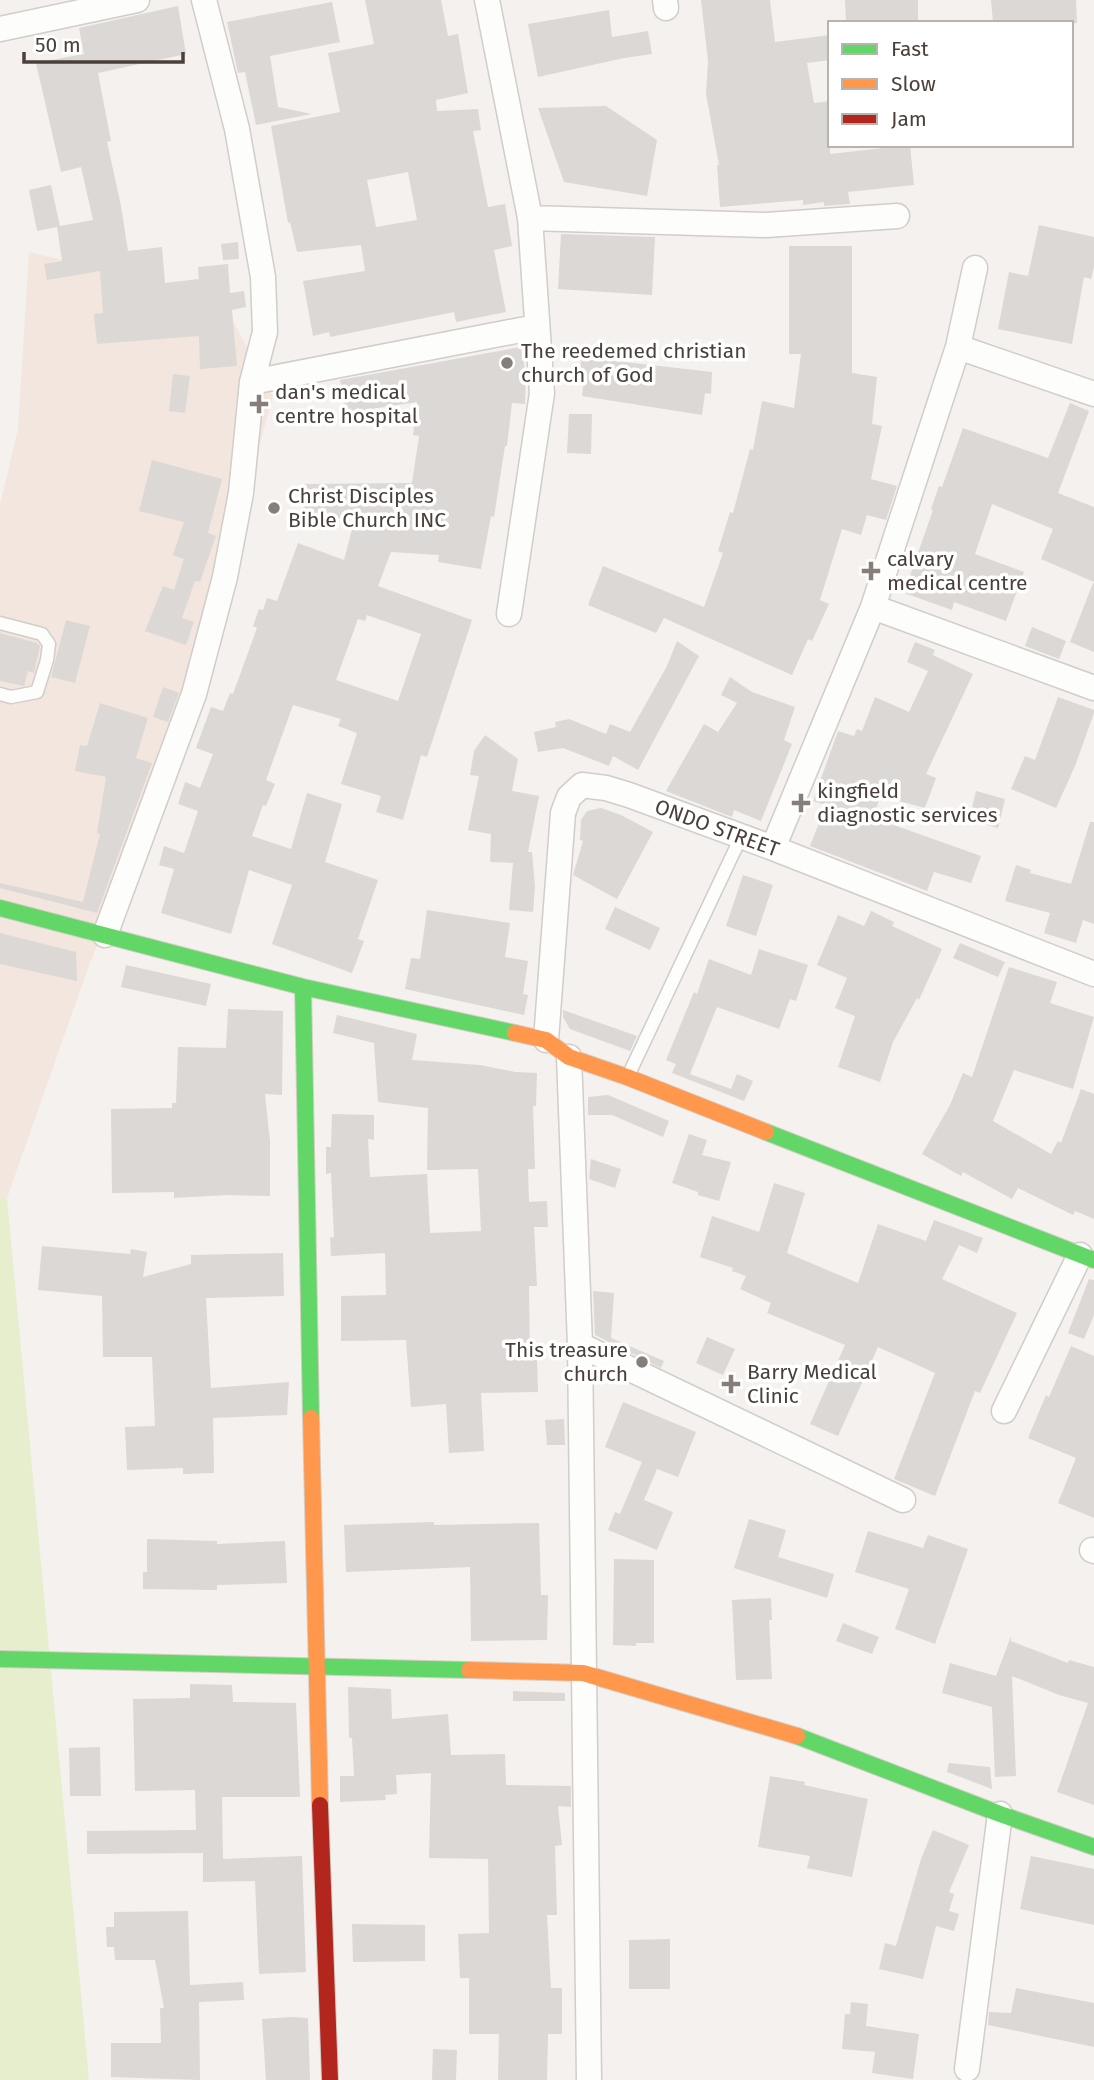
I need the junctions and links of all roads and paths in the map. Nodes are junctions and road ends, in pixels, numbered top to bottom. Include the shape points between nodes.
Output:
1 (137, 0) edge
2 (204, 0) edge
3 (487, 0) edge
4 (0, 29) edge
5 (897, 216) dead end
6 (530, 218) junction
7 (975, 268) dead end
8 (536, 327) junction
9 (958, 346) junction
10 (252, 382) junction
11 (1094, 394) edge
12 (873, 607) junction
13 (509, 614) dead end
14 (0, 623) edge
15 (1094, 688) edge
16 (0, 694) edge
17 (741, 837) junction
18 (773, 848) junction
19 (0, 908) edge
20 (105, 935) junction
21 (1094, 974) edge
22 (303, 987) junction
23 (546, 1040) junction
24 (569, 1057) junction
25 (627, 1077) junction
26 (1087, 1257) edge
27 (580, 1345) junction
28 (1004, 1411) dead end
29 (903, 1500) dead end
30 (0, 1659) edge
31 (315, 1666) junction
32 (583, 1673) junction
33 (1000, 1814) junction
34 (1094, 1847) edge
35 (967, 2069) dead end
36 (330, 2080) edge
37 (589, 2080) edge

1 - 4 street
2 - 10 street via 237,129 263,277 265,332
3 - 6 street
5 - 6 street via 766,225
6 - 8 street
7 - 9 street
8 - 10 street
8 - 13 street via 542,393
9 - 11 street
9 - 12 street
10 - 20 street via 225,577 194,694
12 - 15 street
12 - 18 street
14 - 16 lane via 42,634 50,644 37,692 11,697
17 - 18 street, ONDO STREET
17 - 23 street, ONDO STREET via 606,788 582,785 569,797 563,813
17 - 25 lane
18 - 21 street, ONDO STREET
19 - 20 street
20 - 22 street
22 - 23 street
22 - 31 street
23 - 24 street
24 - 25 street
24 - 27 street
25 - 26 street
26 - 28 street
27 - 29 street
27 - 32 street
30 - 31 street
31 - 32 street
31 - 36 street
32 - 33 street via 798,1736
32 - 37 street
33 - 34 street
33 - 35 street

